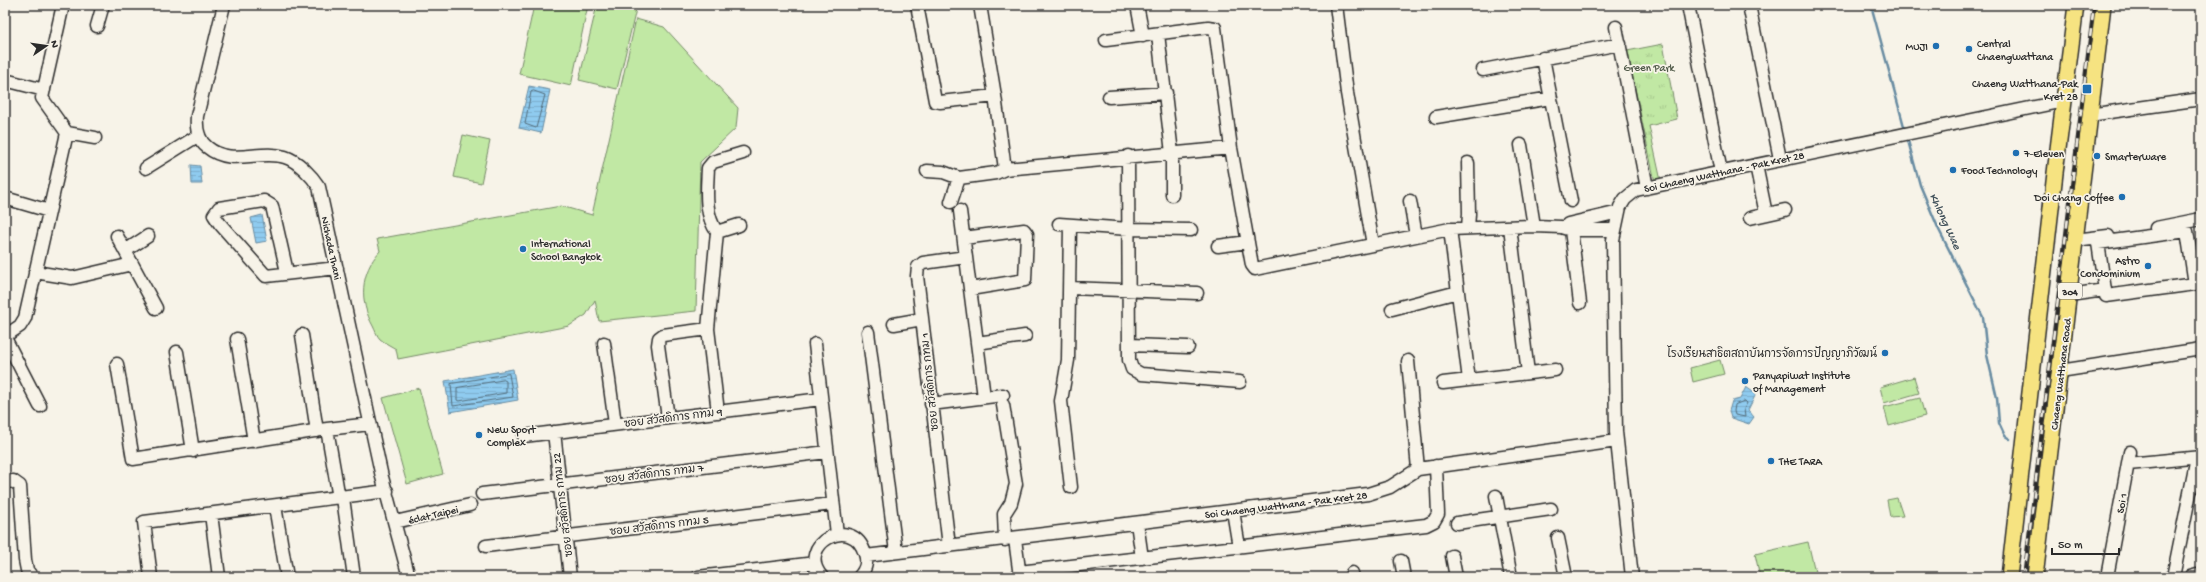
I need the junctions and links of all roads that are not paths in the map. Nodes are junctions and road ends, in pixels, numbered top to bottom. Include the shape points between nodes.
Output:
1 (63, 5) edge
2 (103, 5) edge
3 (224, 5) edge
4 (916, 5) edge
5 (980, 5) edge
6 (1137, 5) edge
7 (1336, 5) edge
8 (1688, 5) edge
9 (1749, 5) edge
10 (2076, 5) edge
11 (2103, 5) edge
12 (97, 26) dead end
13 (1616, 27) dead end
14 (1158, 34) junction
15 (1143, 36) junction
16 (1106, 40) dead end
17 (1620, 44) junction
18 (1543, 58) junction
19 (1483, 70) dead end
20 (5, 80) edge
21 (44, 90) junction
22 (1166, 93) junction
23 (995, 96) junction
24 (1109, 97) dead end
25 (1551, 98) junction
26 (2201, 99) edge
27 (2064, 101) junction
28 (2090, 115) junction
29 (1436, 117) dead end
30 (67, 133) junction
31 (199, 135) junction
32 (96, 138) dead end
33 (1521, 145) dead end
34 (1231, 148) junction
35 (743, 153) dead end
36 (1172, 153) junction
37 (1128, 156) junction
38 (1780, 160) junction
39 (1468, 163) dead end
40 (1756, 164) junction
41 (146, 168) dead end
42 (1005, 169) junction
43 (927, 171) dead end
44 (1721, 172) junction
45 (959, 178) junction
46 (1647, 188) junction
47 (1172, 195) dead end
48 (5, 198) edge
49 (1410, 201) dead end
50 (1571, 201) dead end
51 (951, 202) dead end
52 (1785, 210) dead end
53 (49, 211) junction
54 (960, 211) dead end
55 (1619, 212) junction
56 (1766, 214) junction
57 (1750, 218) dead end
58 (2201, 219) edge
59 (739, 225) dead end
60 (1534, 226) junction
61 (1510, 227) junction
62 (1468, 228) junction
63 (1128, 229) junction
64 (1450, 229) junction
65 (1566, 229) junction
66 (1191, 230) dead end
67 (1615, 230) junction
68 (717, 232) junction
69 (117, 236) dead end
70 (148, 236) dead end
71 (1416, 236) junction
72 (964, 238) junction
73 (2076, 240) junction
74 (1248, 242) junction
75 (1373, 245) junction
76 (1218, 246) dead end
77 (125, 251) junction
78 (966, 257) junction
79 (132, 264) junction
80 (336, 268) junction
81 (35, 272) junction
82 (287, 272) junction
83 (1070, 288) junction
84 (970, 289) junction
85 (1129, 290) junction
86 (2105, 290) junction
87 (1458, 292) junction
88 (1197, 293) dead end
89 (2069, 295) junction
90 (1580, 303) dead end
91 (156, 308) dead end
92 (1392, 309) dead end
93 (922, 319) junction
94 (894, 324) dead end
95 (708, 329) junction
96 (868, 332) dead end
97 (302, 335) dead end
98 (1025, 336) dead end
99 (5, 337) edge
100 (237, 339) dead end
101 (604, 343) dead end
102 (977, 343) junction
103 (815, 344) dead end
104 (1129, 345) junction
105 (1188, 347) dead end
106 (2201, 349) edge
107 (177, 352) dead end
108 (1408, 361) dead end
109 (117, 364) dead end
110 (1555, 370) dead end
111 (2060, 371) junction
112 (1528, 373) junction
113 (1469, 380) junction
114 (1240, 382) dead end
115 (1443, 383) dead end
116 (984, 397) junction
117 (821, 399) junction
118 (931, 404) junction
119 (40, 406) dead end
120 (718, 412) junction
121 (668, 418) junction
122 (370, 424) junction
123 (615, 424) junction
124 (322, 430) junction
125 (554, 432) junction
126 (524, 436) dead end
127 (1617, 440) junction
128 (254, 441) junction
129 (193, 451) junction
130 (827, 452) junction
131 (2130, 452) dead end
132 (2199, 457) edge
133 (2128, 464) junction
134 (1436, 466) junction
135 (1418, 469) junction
136 (5, 482) edge
137 (560, 484) junction
138 (1072, 488) dead end
139 (387, 491) junction
140 (482, 494) dead end
141 (1496, 496) dead end
142 (341, 498) junction
143 (832, 504) junction
144 (470, 505) dead end
145 (275, 506) junction
146 (1551, 509) dead end
147 (1233, 511) junction
148 (211, 514) junction
149 (1500, 517) junction
150 (396, 522) junction
151 (1138, 523) junction
152 (1456, 523) dead end
153 (837, 534) junction
154 (566, 537) junction
155 (1558, 538) dead end
156 (1011, 540) junction
157 (486, 546) dead end
158 (948, 546) junction
159 (1239, 547) junction
160 (896, 552) junction
161 (866, 556) junction
162 (1452, 556) dead end
163 (1142, 558) junction
164 (1401, 561) dead end
165 (815, 563) junction
166 (784, 572) edge
167 (2201, 574) edge
168 (732, 575) edge
169 (1020, 575) edge
170 (32, 577) edge
171 (151, 577) edge
172 (219, 577) edge
173 (287, 577) edge
174 (354, 577) edge
175 (409, 577) edge
176 (570, 577) edge
177 (698, 577) edge
178 (822, 577) edge
179 (859, 577) edge
180 (1404, 577) edge
181 (1456, 577) edge
182 (1511, 577) edge
183 (1566, 577) edge
184 (1632, 577) edge
185 (2009, 577) edge
186 (2037, 577) edge
187 (2107, 577) edge
188 (2173, 577) edge
189 (2190, 577) edge

1 - 21 street
2 - 12 street
3 - 31 street via 197,116
4 - 23 street via 935,101
5 - 23 street
6 - 15 street
7 - 75 street via 1347,93
8 - 44 street
9 - 38 street
10 - 27 main road, 304
11 - 28 main road, Chaeng Watthana Road / 304
13 - 17 street
14 - 15 street
14 - 22 street
14 - 34 street via 1214,28
15 - 16 street
17 - 18 street
17 - 46 street
18 - 19 street
18 - 25 street
20 - 21 street
21 - 30 street via 42,98
22 - 24 street
22 - 36 street
23 - 42 street
25 - 29 street
25 - 50 street
26 - 28 street
27 - 38 street, Soi Chaeng Watthana - Pak Kret 28
27 - 185 main road, 304
28 - 73 main road, Chaeng Watthana Road / 304
30 - 32 street
30 - 53 street
31 - 41 street
31 - 80 street, Nichada Thani via 204,145 222,157 286,157 308,173 319,187
33 - 60 street
34 - 36 street
34 - 74 street
35 - 68 street via 713,162 708,168 709,213
36 - 37 street
36 - 47 street
37 - 42 street
37 - 63 street
38 - 40 street, Soi Chaeng Watthana - Pak Kret 28
39 - 62 street
40 - 44 street, Soi Chaeng Watthana - Pak Kret 28
40 - 56 street
42 - 45 street via 996,173
43 - 45 street via 943,172
44 - 46 street, Soi Chaeng Watthana - Pak Kret 28
45 - 51 street
46 - 55 street, Soi Chaeng Watthana - Pak Kret 28 via 1636,190 1625,199
48 - 53 street
49 - 71 street
52 - 56 street
53 - 81 street
54 - 72 street
55 - 65 street
55 - 67 street, Soi Chaeng Watthana - Pak Kret 28
56 - 57 street
58 - 73 street
59 - 68 street
60 - 61 street
60 - 65 street
61 - 62 street
61 - 112 street
62 - 64 street
63 - 66 street
63 - 83 street via 1064,224
63 - 85 street
64 - 71 street
64 - 87 street
65 - 67 street
65 - 90 street
67 - 127 street, Soi Chaeng Watthana - Pak Kret 28 via 1613,240
68 - 95 street
69 - 77 street
70 - 77 street
71 - 75 street
72 - 78 street
72 - 84 street via 1024,230 1027,234 1025,280
73 - 89 main road, Chaeng Watthana Road / 304
74 - 75 street via 1255,269
74 - 76 street
77 - 79 street
78 - 84 street
78 - 93 street, ซอย สวัสดิการ กทม 1 via 923,263 918,267
79 - 81 street via 72,278
79 - 91 street
80 - 82 street
80 - 122 street, Nichada Thani
81 - 99 street via 25,318 20,326
82 - 82 street via 270,276 262,273 220,224 214,215 216,211 219,208 269,202
83 - 85 street
83 - 138 street via 1067,367 1061,400
84 - 102 street
85 - 88 street
85 - 104 street
86 - 86 street via 2098,243 2187,231 2195,284 2106,296
86 - 89 street
87 - 92 street
87 - 113 street
89 - 111 main road, Chaeng Watthana Road / 304
93 - 94 street
93 - 118 street, ซอย สวัสดิการ กทม 1
95 - 120 street
95 - 121 street via 663,335 659,338
96 - 160 street
97 - 124 street
98 - 102 street
99 - 119 street
100 - 128 street
101 - 123 street
102 - 116 street
103 - 117 street
104 - 105 street
104 - 114 street via 1129,360 1136,373
106 - 111 street
107 - 129 street
108 - 135 street
109 - 129 street via 133,459
110 - 112 street
111 - 186 main road, Chaeng Watthana Road / 304
112 - 113 street
113 - 115 street
116 - 118 street
116 - 156 street via 1003,400 1016,484 1004,514
117 - 120 street, ซอย สวัสดิการ กทม 9
117 - 130 street
118 - 158 street, ซอย สวัสดิการ กทม 1
120 - 121 street, ซอย สวัสดิการ กทม 9
121 - 123 street, ซอย สวัสดิการ กทม 9
122 - 124 street
122 - 139 street, Nichada Thani
123 - 125 street, ซอย สวัสดิการ กทม 9
124 - 128 street
124 - 142 street
125 - 126 street, ซอย สวัสดิการ กทม 9
125 - 137 street, ซอย สวัสดิการ กทม 22
127 - 134 street, Soi Chaeng Watthana - Pak Kret 28
127 - 184 street, Soi Chaeng Watthana - Pak Kret 28
128 - 129 street
130 - 137 street, ซอย สวัสดิการ กทม 7
130 - 143 street
131 - 133 street, Soi 1
132 - 133 street
132 - 188 street
133 - 187 street, Soi 1
134 - 135 street, Soi Chaeng Watthana - Pak Kret 28
134 - 159 street via 1438,514 1434,521 1426,525
135 - 147 street, Soi Chaeng Watthana - Pak Kret 28 via 1390,487 1368,494
136 - 170 street via 13,481 20,486 25,560
137 - 140 street, ซอย สวัสดิการ กทม 7
137 - 154 street, ซอย สวัสดิการ กทม 22
139 - 142 street
139 - 150 street, Nichada Thani
141 - 149 street
142 - 145 street
142 - 174 street
143 - 153 street
143 - 154 street, ซอย สวัสดิการ กทม 5
144 - 150 street, éclat Taipei
145 - 148 street
145 - 173 street
146 - 149 street
147 - 151 street, Soi Chaeng Watthana - Pak Kret 28
147 - 159 street
148 - 171 street via 144,522
148 - 172 street
149 - 152 street
149 - 182 street
150 - 175 street, Nichada Thani
151 - 156 street, Soi Chaeng Watthana - Pak Kret 28
151 - 163 street
153 - 161 street via 856,539 863,546
153 - 165 street via 820,544
154 - 157 street, ซอย สวัสดิการ กทม 5
154 - 176 street, ซอย สวัสดิการ กทม 22
155 - 183 street
156 - 158 street, Soi Chaeng Watthana - Pak Kret 28
156 - 169 street
158 - 160 street, Soi Chaeng Watthana - Pak Kret 28
159 - 163 street
160 - 161 street, Soi Chaeng Watthana - Pak Kret 28
161 - 179 street via 866,566
162 - 181 street
163 - 169 street
164 - 180 street
165 - 166 street
165 - 178 street
166 - 168 street
167 - 189 street
168 - 177 street

